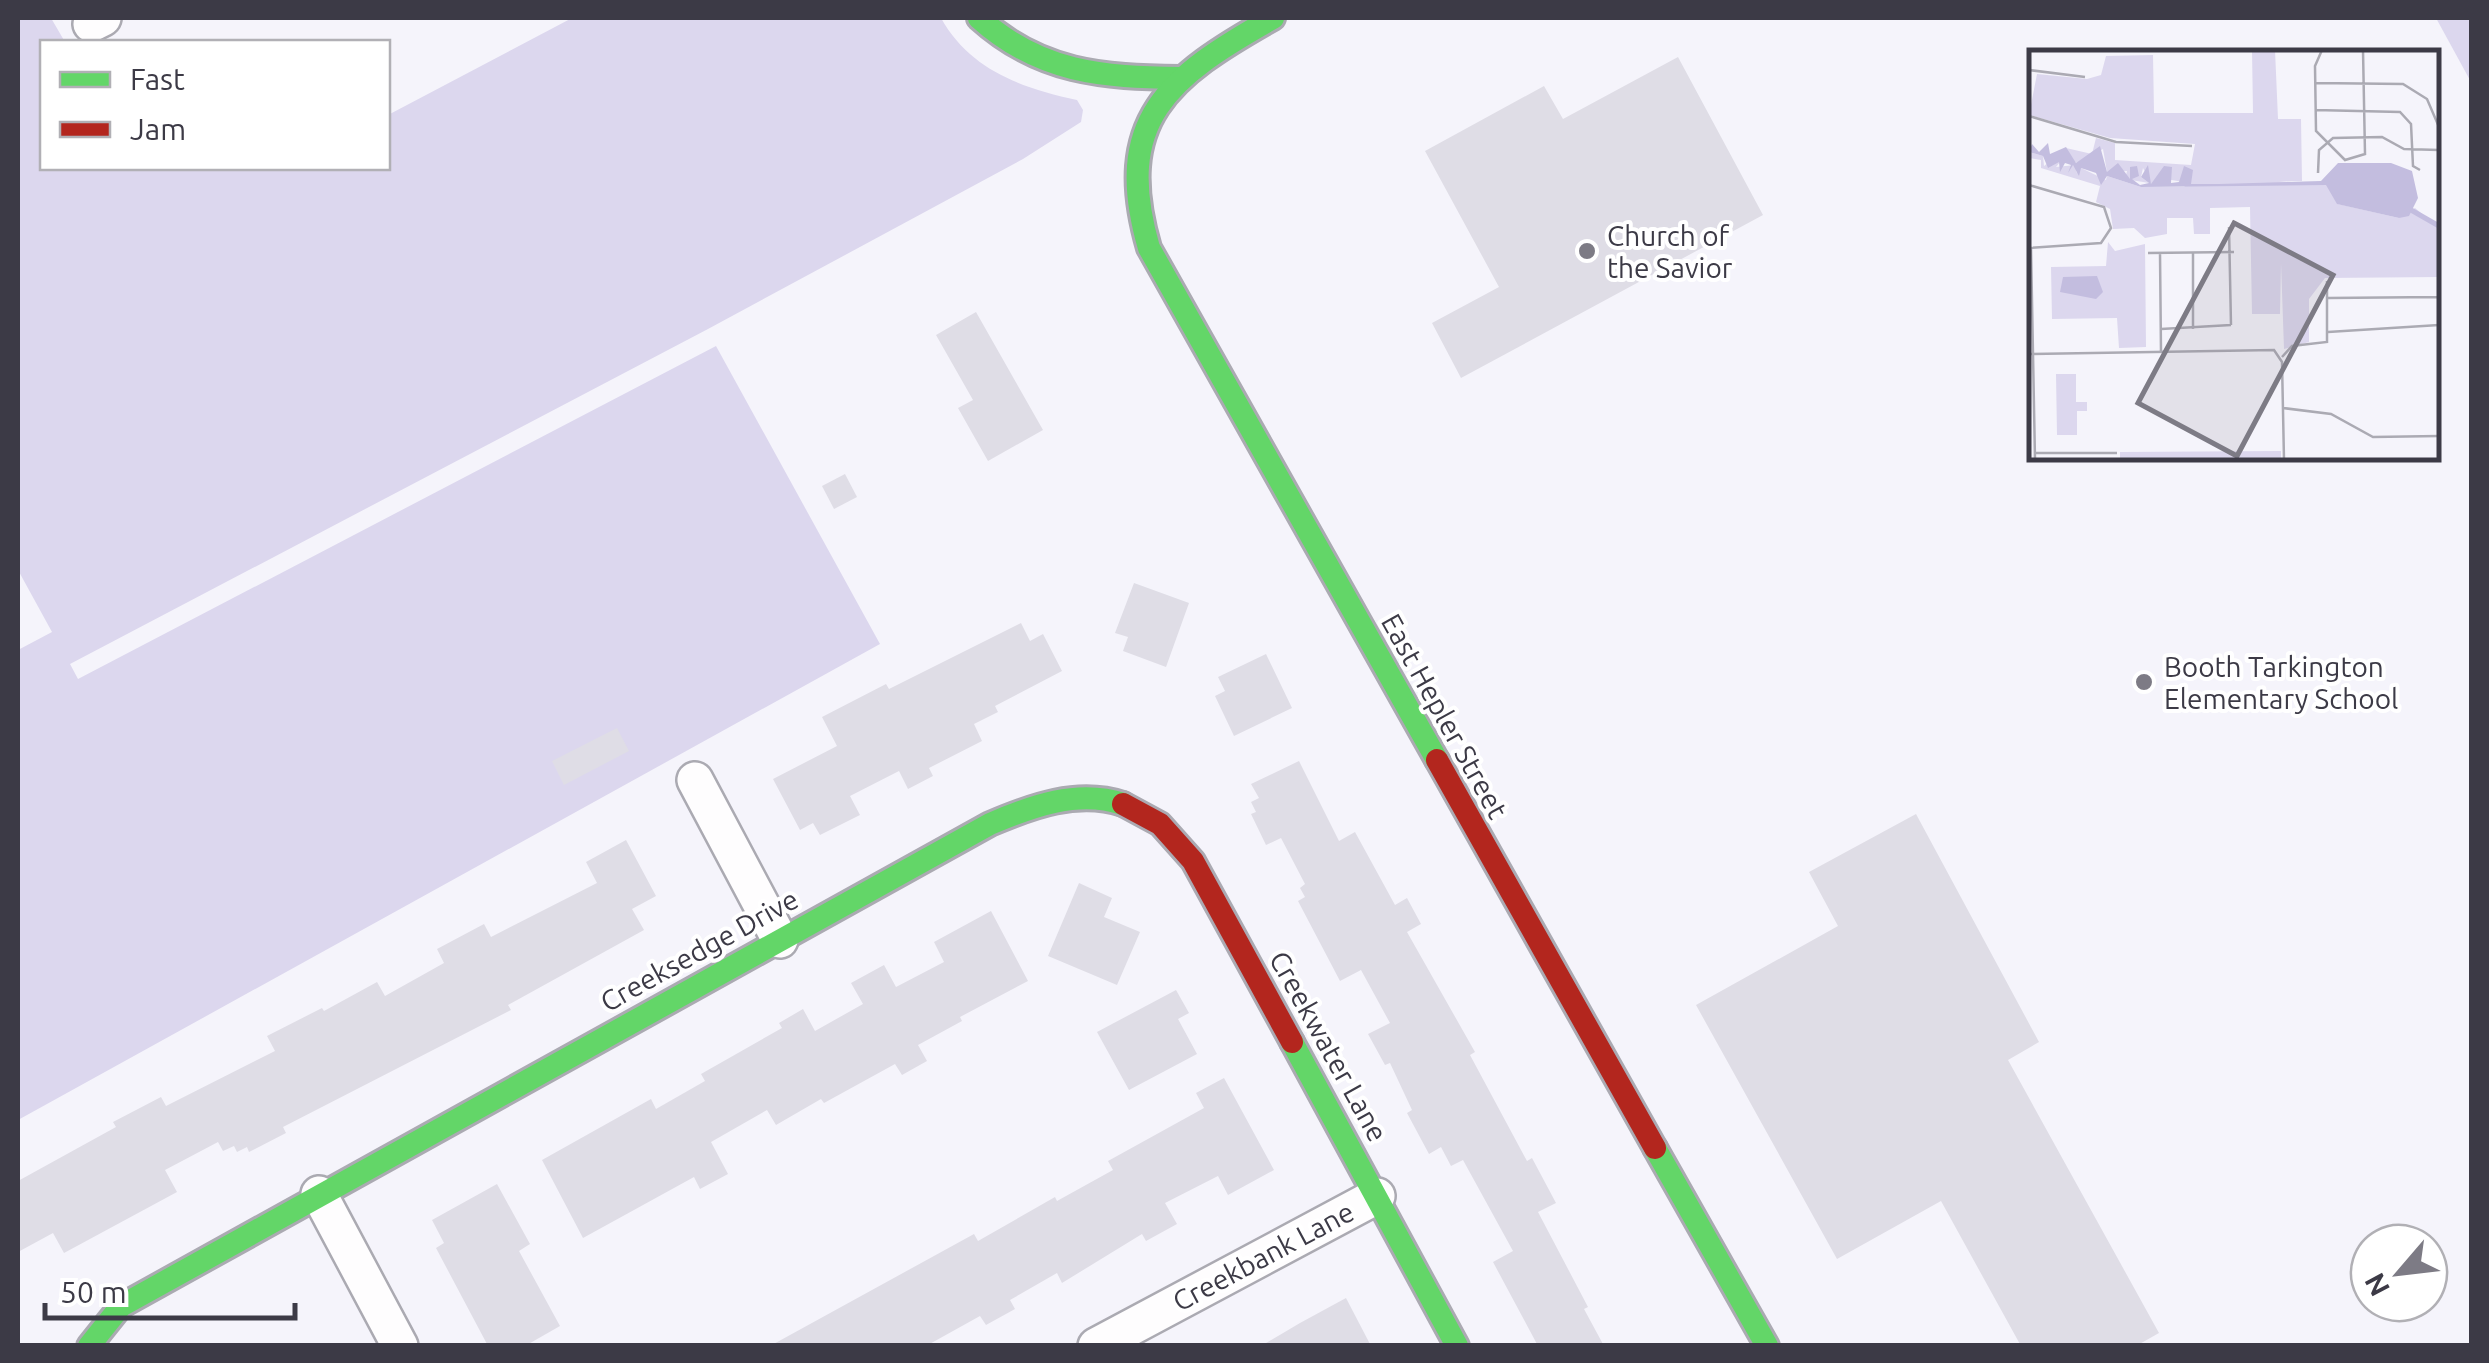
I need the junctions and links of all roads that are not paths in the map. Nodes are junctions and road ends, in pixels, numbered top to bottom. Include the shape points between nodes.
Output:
1 (979, 18) edge
2 (1273, 18) edge
3 (1180, 78) junction
4 (696, 780) dead end
5 (1124, 789) joint
6 (780, 940) junction
7 (319, 1194) junction
8 (1377, 1196) junction
9 (89, 1346) edge
10 (400, 1346) edge
11 (1096, 1346) edge
12 (1458, 1346) edge
13 (1767, 1346) edge

1 - 3 street via 1007,43 1049,64 1082,73
2 - 3 street, East Hepler Street
3 - 13 street, East Hepler Street via 1143,133 1136,169 1136,203 1160,273
4 - 6 street
5 - 6 street, Creeksedge Drive via 1019,810
5 - 8 street, Creekwater Lane via 1193,860
6 - 7 street, Creeksedge Drive
7 - 9 street, Creeksedge Drive via 122,1306
7 - 10 street
8 - 11 street, Creekbank Lane
8 - 12 street, Creekwater Lane

